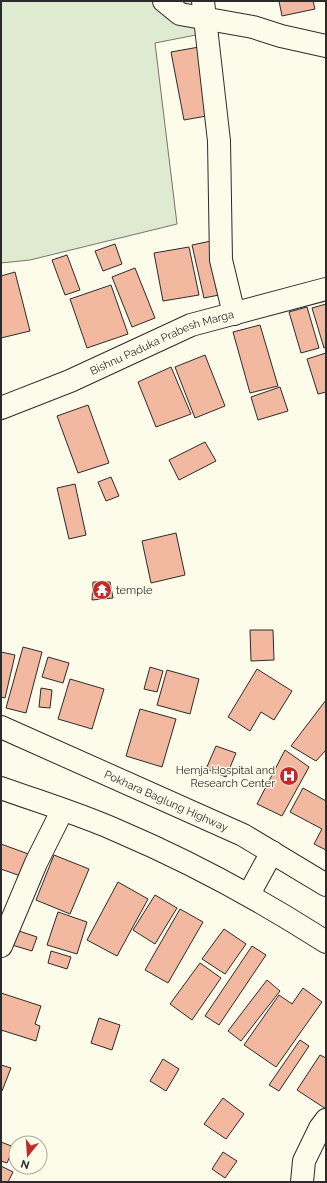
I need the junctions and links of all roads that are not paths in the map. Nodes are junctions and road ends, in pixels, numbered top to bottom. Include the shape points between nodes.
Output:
1 (164, 1) edge
2 (204, 10) edge
3 (326, 46) edge
4 (326, 289) edge
5 (234, 314) junction
6 (1, 408) edge
7 (1, 727) edge
8 (1, 788) edge
9 (62, 811) junction
10 (272, 852) junction
11 (326, 885) edge
12 (249, 894) junction
13 (326, 942) edge
14 (1, 946) edge
15 (326, 1120) edge
16 (302, 1182) edge

1 - 2 main road via 180,14
2 - 3 main road via 281,36
2 - 5 main road via 219,141 221,260
4 - 5 main road, Bishnu Paduka Prabesh Marga
5 - 6 main road, Bishnu Paduka Prabesh Marga via 191,325
7 - 10 main road, Pokhara Baglung Highway via 236,832
8 - 9 main road
9 - 12 main road via 131,836
9 - 14 main road via 36,863
10 - 11 main road, Pokhara Baglung Highway
10 - 12 main road
12 - 13 main road
15 - 16 main road via 304,1161

